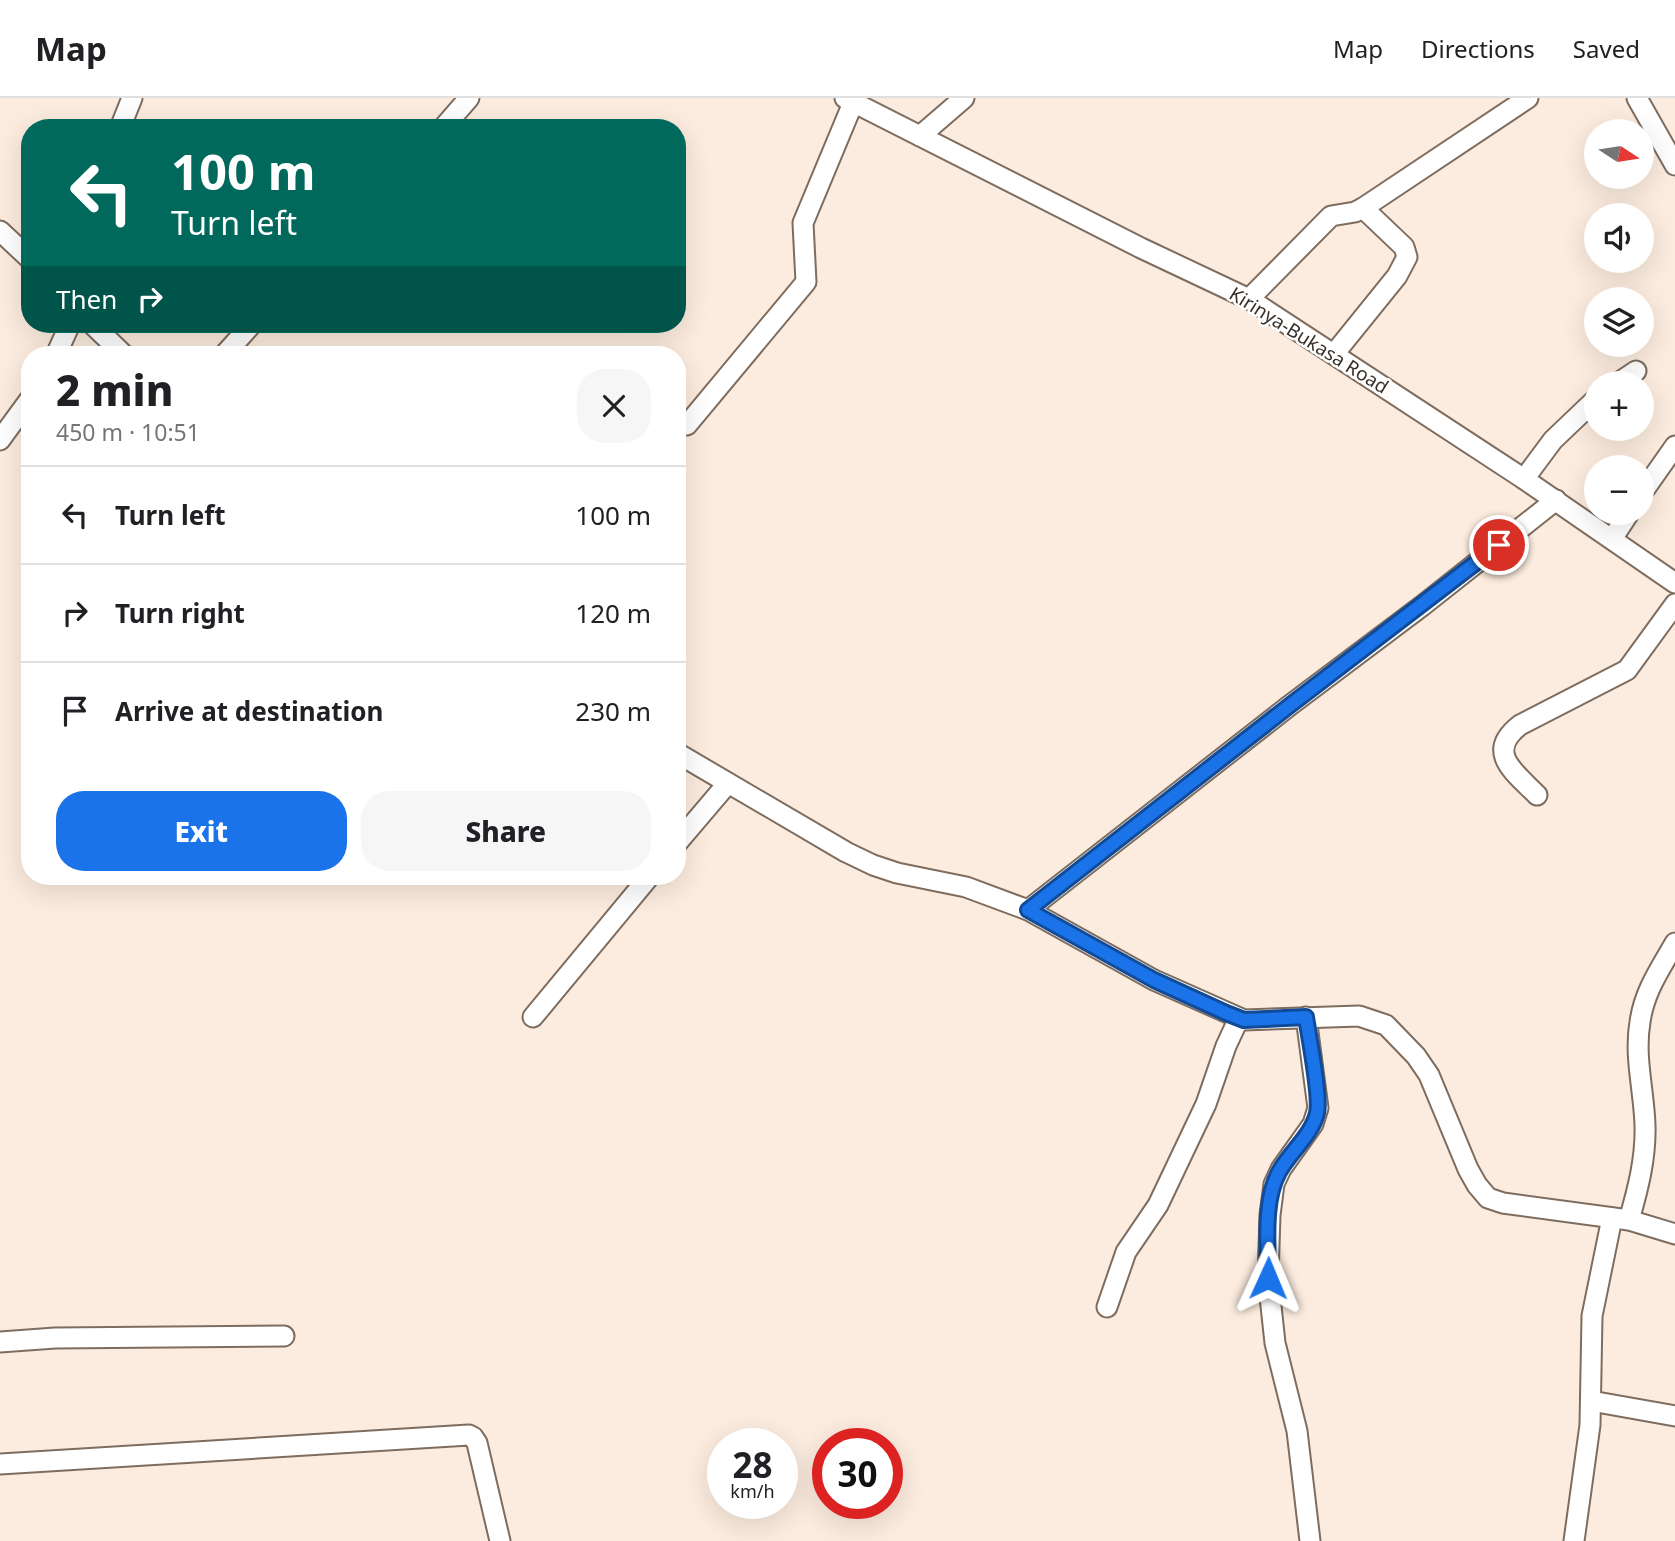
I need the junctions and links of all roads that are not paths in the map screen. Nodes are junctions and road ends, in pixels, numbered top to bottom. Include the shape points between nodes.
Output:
1 (132, 98) edge
2 (469, 98) edge
3 (964, 98) edge
4 (1528, 98) edge
5 (1637, 98) edge
6 (849, 100) edge
7 (124, 119) edge
8 (451, 119) edge
9 (920, 136) junction
10 (1675, 165) edge
11 (1363, 208) junction
12 (0, 231) edge
13 (21, 250) edge
14 (1249, 299) junction
15 (101, 333) edge
16 (244, 333) edge
17 (115, 346) edge
18 (232, 346) edge
19 (1334, 354) junction
20 (21, 411) edge
21 (1584, 411) edge
22 (687, 425) dead end
23 (0, 440) edge
24 (1675, 446) edge
25 (1654, 476) edge
26 (1524, 479) junction
27 (1556, 500) junction
28 (1621, 525) edge
29 (1612, 539) junction
30 (1675, 583) edge
31 (1675, 604) edge
32 (686, 758) edge
33 (728, 783) junction
34 (1536, 795) dead end
35 (686, 832) edge
36 (642, 885) edge
37 (1028, 910) junction
38 (1675, 943) edge
39 (533, 1017) dead end
40 (1306, 1017) junction
41 (1239, 1018) junction
42 (1620, 1219) junction
43 (1675, 1234) edge
44 (1107, 1307) dead end
45 (284, 1336) dead end
46 (0, 1342) edge
47 (1591, 1401) junction
48 (1675, 1416) edge
49 (0, 1464) edge
50 (500, 1541) edge
51 (1310, 1541) edge
52 (1574, 1541) edge

1 - 7 street
2 - 8 street
3 - 9 street
4 - 11 street
5 - 10 street
6 - 9 street, Kirinya-Bukasa Road
6 - 22 street via 803,223 806,282
9 - 14 street, Kirinya-Bukasa Road
11 - 14 street via 1331,216
11 - 19 street via 1404,247 1407,257
12 - 13 street
14 - 19 street, Kirinya-Bukasa Road
15 - 17 street
16 - 18 street
19 - 26 street, Kirinya-Bukasa Road
20 - 23 street
21 - 26 street via 1553,440
24 - 25 street
26 - 27 street, Kirinya-Bukasa Road
27 - 29 street, Kirinya-Bukasa Road
27 - 37 street
28 - 29 street
29 - 30 street, Kirinya-Bukasa Road
31 - 34 street via 1627,670 1509,734 1503,758
32 - 33 street
33 - 35 street
33 - 37 street via 873,865 965,887
36 - 39 street
37 - 41 street via 1154,980
38 - 42 street via 1651,985 1639,1024 1645,1139 1639,1185
40 - 41 street
40 - 42 street via 1367,1017 1386,1025 1429,1075 1468,1169 1488,1198
40 - 51 street via 1318,1108 1313,1124 1274,1184 1268,1278 1275,1343 1297,1432
41 - 44 street via 1206,1104 1158,1205 1126,1252
42 - 43 street
42 - 47 street via 1592,1316
45 - 46 street
47 - 48 street
47 - 52 street
49 - 50 street via 468,1435 477,1443

